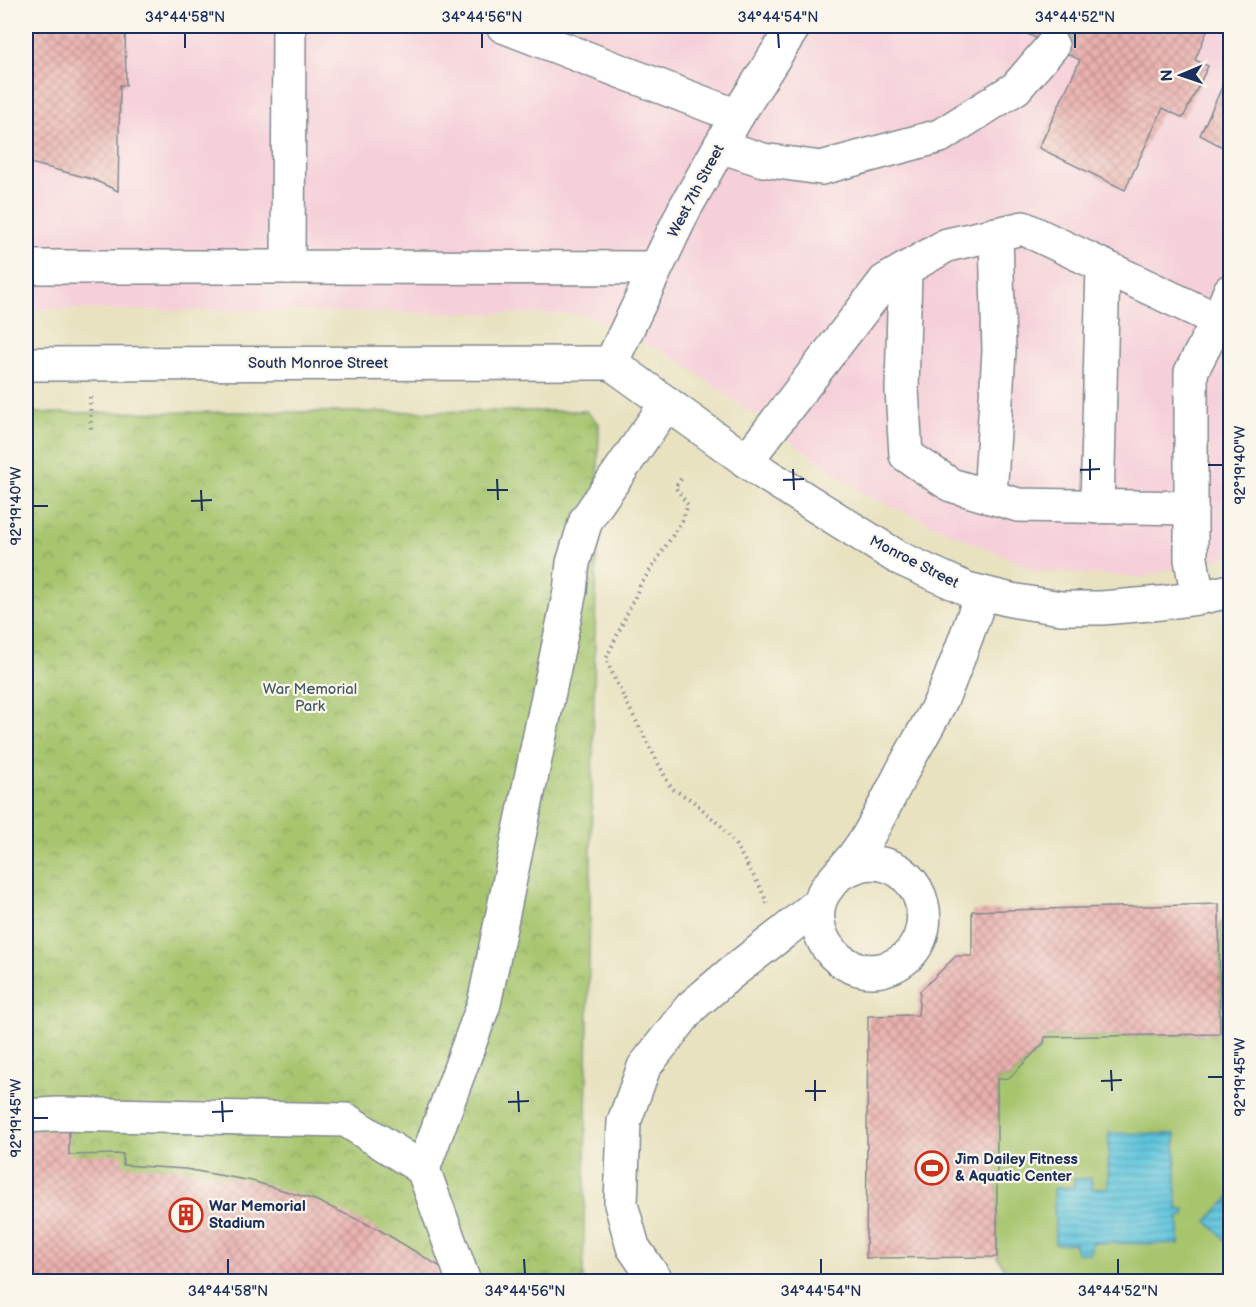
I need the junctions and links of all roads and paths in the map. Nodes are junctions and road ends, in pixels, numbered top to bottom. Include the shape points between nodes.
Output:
1 (289, 26) edge
2 (503, 26) edge
3 (794, 26) edge
4 (1052, 46) tunnel mouth
5 (737, 116) junction
6 (720, 146) junction
7 (996, 234) junction
8 (1103, 266) junction
9 (26, 267) edge
10 (288, 267) junction
11 (655, 268) junction
12 (905, 270) junction
13 (1226, 313) edge
14 (611, 363) junction
15 (26, 364) edge
16 (90, 395) dead end
17 (667, 403) junction
18 (91, 432) dead end
19 (746, 461) junction
20 (681, 479) dead end
21 (990, 497) junction
22 (1096, 507) junction
23 (1191, 508) junction
24 (1230, 591) edge
25 (982, 592) junction
26 (1198, 598) junction
27 (839, 874) junction
28 (819, 903) junction
29 (768, 907) dead end
30 (26, 1116) edge
31 (423, 1169) junction
32 (464, 1281) edge
33 (657, 1281) edge

1 - 10 street
2 - 5 street
3 - 5 street, West 7th Street
4 - 6 street via 1016,88 940,136 822,168 763,160
5 - 6 street, West 7th Street
6 - 11 street, West 7th Street
7 - 8 street via 1023,228
7 - 12 street via 947,245
7 - 21 street via 999,351
8 - 13 street
8 - 22 street
9 - 10 street
10 - 11 street
11 - 14 street, West 7th Street
12 - 19 street via 885,281
12 - 21 street via 902,390 906,455 951,485
13 - 23 street via 1191,372
14 - 15 street, South Monroe Street
14 - 17 street, Monroe Street
16 - 18 path
17 - 19 street, Monroe Street
17 - 31 street via 586,520 573,563 484,1004
19 - 25 street, Monroe Street via 897,557
20 - 29 path via 675,486 688,505 682,521 640,586 606,659 671,788 721,826 760,887
21 - 22 street via 1018,505
22 - 23 street
23 - 26 street via 1191,559
24 - 26 street, Monroe Street
25 - 26 street, Monroe Street via 1060,608 1102,608
25 - 27 street via 944,695 866,839
27 - 28 street
27 - 28 street via 873,863 906,876 924,907 919,941 895,965 861,970 844,964 822,938
28 - 33 street via 691,1007 644,1067 624,1122 621,1204 633,1247
30 - 31 street via 346,1120
31 - 32 street

